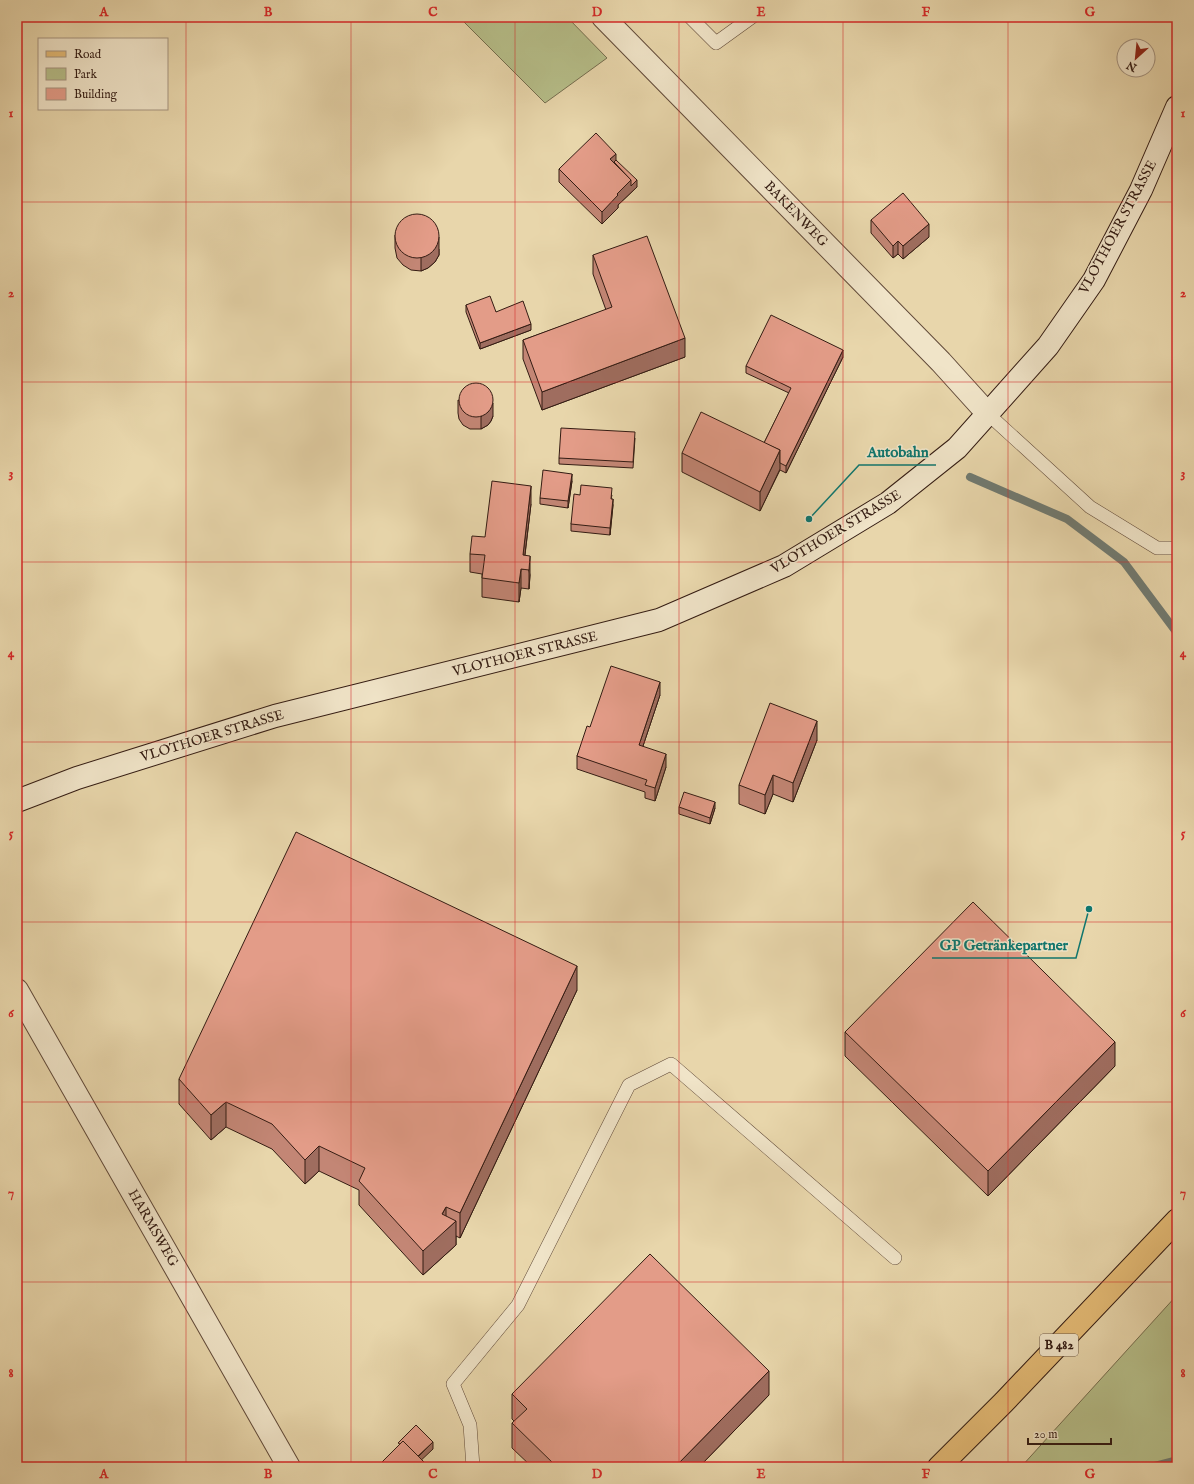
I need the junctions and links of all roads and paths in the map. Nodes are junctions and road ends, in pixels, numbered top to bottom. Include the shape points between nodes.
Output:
1 (603, 17) edge
2 (690, 17) edge
3 (752, 17) edge
4 (1177, 107) edge
5 (988, 414) junction
6 (1177, 548) edge
7 (17, 801) edge
8 (17, 990) edge
9 (1177, 1220) edge
10 (894, 1258) dead end
11 (289, 1467) edge
12 (473, 1467) edge
13 (939, 1467) edge

1 - 5 street, BAKENWEG via 935,356
2 - 3 lane via 716,43
4 - 5 street, VLOTHOER STRASSE via 1141,190 1094,280 1048,346
5 - 6 lane via 1090,507 1157,548
5 - 7 street, VLOTHOER STRASSE via 957,448 888,503 784,566 659,620 275,716 77,778
8 - 11 street, HARMSWEG
9 - 13 main road, B 482
10 - 12 lane via 671,1064 636,1081 629,1085 518,1305 453,1384 470,1425

